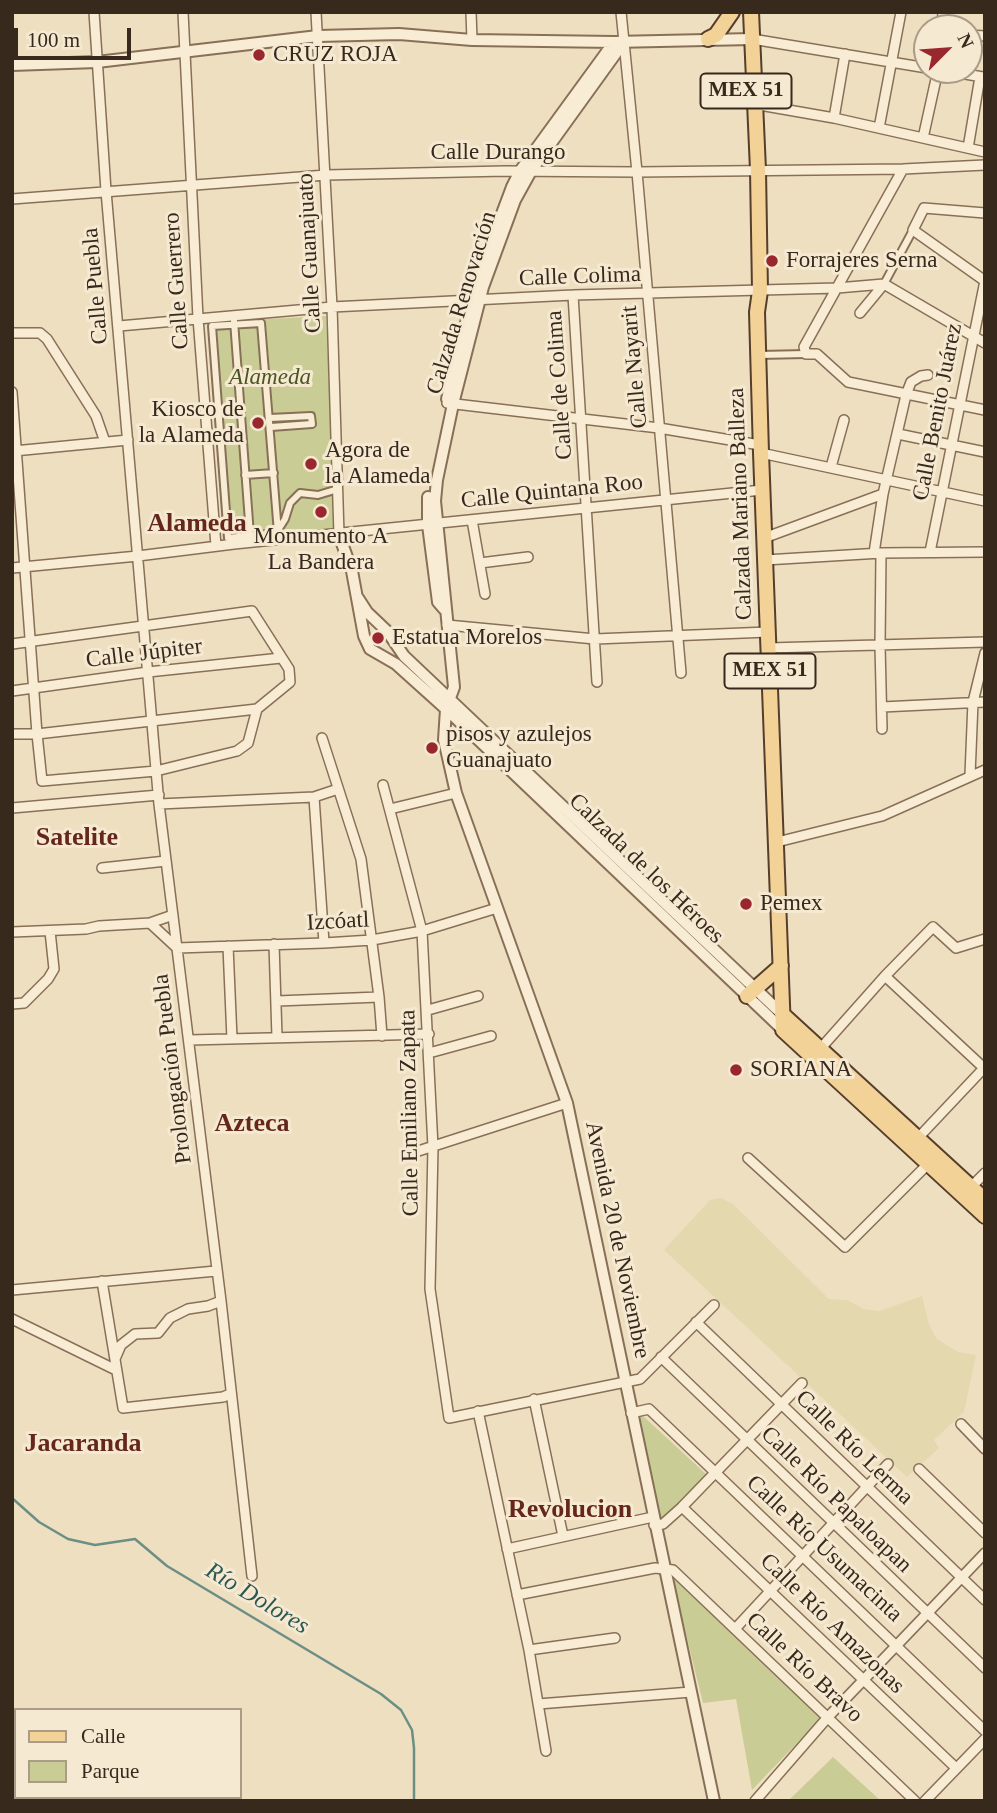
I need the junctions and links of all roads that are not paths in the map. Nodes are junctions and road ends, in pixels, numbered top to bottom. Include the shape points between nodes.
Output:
1 (94, 12) edge
2 (183, 12) edge
3 (317, 12) edge
4 (471, 12) edge
5 (621, 12) edge
6 (732, 12) edge
7 (743, 12) edge
8 (751, 12) edge
9 (901, 12) edge
10 (318, 36) junction
11 (708, 39) junction
12 (748, 39) junction
13 (472, 40) junction
14 (619, 42) junction
15 (184, 53) junction
16 (845, 54) junction
17 (97, 62) junction
18 (892, 62) junction
19 (12, 65) edge
20 (913, 66) edge
21 (936, 84) edge
22 (981, 84) edge
23 (754, 104) junction
24 (834, 118) junction
25 (879, 128) junction
26 (923, 138) junction
27 (968, 148) junction
28 (985, 152) edge
29 (985, 166) edge
30 (903, 169) junction
31 (753, 170) junction
32 (525, 171) junction
33 (637, 172) junction
34 (326, 175) junction
35 (191, 184) junction
36 (106, 191) junction
37 (12, 200) edge
38 (985, 213) edge
39 (913, 230) junction
40 (985, 281) edge
41 (884, 284) junction
42 (837, 288) junction
43 (756, 291) junction
44 (648, 294) junction
45 (573, 295) junction
46 (476, 300) junction
47 (332, 307) junction
48 (860, 313) dead end
49 (198, 318) junction
50 (234, 320) junction
51 (119, 326) junction
52 (12, 333) edge
53 (972, 336) junction
54 (985, 344) edge
55 (806, 354) junction
56 (758, 355) junction
57 (928, 375) dead end
58 (12, 392) edge
59 (906, 395) junction
60 (13, 400) edge
61 (449, 403) junction
62 (959, 405) junction
63 (985, 410) edge
64 (270, 418) junction
65 (582, 419) junction
66 (844, 420) dead end
67 (271, 426) junction
68 (659, 428) junction
69 (898, 434) junction
70 (128, 440) junction
71 (105, 442) junction
72 (951, 444) junction
73 (760, 449) junction
74 (15, 451) edge
75 (985, 452) edge
76 (831, 467) junction
77 (274, 473) junction
78 (245, 475) junction
79 (886, 480) junction
80 (338, 489) junction
81 (762, 489) junction
82 (942, 491) junction
83 (883, 494) junction
84 (276, 496) junction
85 (666, 499) junction
86 (985, 501) edge
87 (587, 508) junction
88 (287, 509) junction
89 (472, 520) junction
90 (432, 525) junction
91 (278, 530) junction
92 (250, 535) junction
93 (339, 535) junction
94 (764, 538) junction
95 (216, 546) junction
96 (930, 552) junction
97 (985, 552) edge
98 (877, 553) junction
99 (138, 556) junction
100 (528, 556) dead end
101 (765, 561) junction
102 (480, 563) junction
103 (24, 566) junction
104 (12, 568) edge
105 (485, 594) dead end
106 (356, 595) junction
107 (145, 625) junction
108 (447, 625) junction
109 (382, 626) junction
110 (768, 632) junction
111 (677, 634) junction
112 (364, 636) junction
113 (390, 638) junction
114 (596, 639) junction
115 (30, 642) junction
116 (985, 642) edge
117 (12, 644) edge
118 (880, 645) junction
119 (769, 648) junction
120 (374, 651) junction
121 (985, 653) edge
122 (281, 658) junction
123 (148, 672) junction
124 (681, 673) dead end
125 (597, 682) dead end
126 (33, 688) junction
127 (12, 691) edge
128 (973, 702) junction
129 (985, 702) edge
130 (448, 704) junction
131 (882, 707) junction
132 (257, 709) junction
133 (152, 721) junction
134 (882, 729) dead end
135 (12, 734) edge
136 (37, 734) junction
137 (322, 738) dead end
138 (985, 770) edge
139 (156, 771) junction
140 (970, 775) junction
141 (383, 785) dead end
142 (338, 789) junction
143 (456, 793) junction
144 (314, 797) junction
145 (159, 800) junction
146 (12, 808) edge
147 (390, 809) junction
148 (777, 842) junction
149 (166, 861) junction
150 (102, 868) dead end
151 (497, 908) junction
152 (173, 915) junction
153 (150, 923) junction
154 (50, 931) junction
155 (422, 931) junction
156 (12, 932) edge
157 (985, 939) edge
158 (372, 940) junction
159 (324, 943) junction
160 (274, 944) junction
161 (228, 946) junction
162 (177, 948) junction
163 (781, 966) junction
164 (885, 975) junction
165 (752, 993) junction
166 (478, 996) dead end
167 (379, 997) junction
168 (277, 1001) junction
169 (12, 1004) edge
170 (428, 1010) junction
171 (782, 1014) junction
172 (783, 1030) junction
173 (429, 1034) junction
174 (382, 1036) junction
175 (491, 1036) dead end
176 (277, 1038) junction
177 (232, 1039) junction
178 (189, 1040) junction
179 (821, 1048) junction
180 (429, 1054) junction
181 (984, 1069) edge
182 (566, 1103) junction
183 (918, 1138) junction
184 (433, 1147) junction
185 (409, 1154) dead end
186 (748, 1158) dead end
187 (928, 1164) junction
188 (985, 1173) edge
189 (971, 1187) junction
190 (985, 1200) edge
191 (985, 1216) edge
192 (216, 1271) junction
193 (102, 1281) junction
194 (12, 1290) edge
195 (221, 1301) junction
196 (714, 1304) dead end
197 (12, 1318) edge
198 (696, 1322) junction
199 (661, 1357) junction
200 (115, 1359) junction
201 (116, 1370) junction
202 (626, 1382) junction
203 (802, 1383) dead end
204 (230, 1394) junction
205 (534, 1399) junction
206 (781, 1405) junction
207 (478, 1411) junction
208 (631, 1413) junction
209 (961, 1424) dead end
210 (747, 1440) junction
211 (985, 1449) edge
212 (888, 1464) dead end
213 (919, 1469) dead end
214 (715, 1474) junction
215 (867, 1487) junction
216 (682, 1507) junction
217 (654, 1521) junction
218 (833, 1524) junction
219 (985, 1533) edge
220 (563, 1536) junction
221 (507, 1549) junction
222 (985, 1553) edge
223 (803, 1558) junction
224 (663, 1567) junction
225 (252, 1576) dead end
226 (961, 1578) junction
227 (770, 1591) junction
228 (517, 1595) junction
229 (985, 1600) edge
230 (927, 1615) junction
231 (735, 1629) junction
232 (615, 1638) dead end
233 (897, 1645) junction
234 (529, 1650) junction
235 (985, 1668) edge
236 (863, 1680) junction
237 (691, 1692) junction
238 (538, 1704) junction
239 (828, 1717) junction
240 (985, 1731) edge
241 (985, 1739) edge
242 (546, 1751) dead end
243 (956, 1768) junction
244 (714, 1801) edge
245 (755, 1801) edge
246 (915, 1801) edge
247 (925, 1801) edge

1 - 17 street, Calle Puebla
2 - 15 street, Calle Guerrero
3 - 10 street, Calle Guanajuato
4 - 13 street
5 - 14 street, Calle Nayarit
6 - 11 main road
7 - 12 main road, MEX 51
8 - 12 main road, MEX 51
9 - 18 street
10 - 13 street via 398,34
10 - 15 street
10 - 34 street, Calle Guanajuato
11 - 12 street
11 - 14 street
12 - 16 street
12 - 23 main road, MEX 51
12 - 31 main road, MEX 51
13 - 14 street
14 - 32 street, Calzada Renovación
14 - 33 street, Calle Nayarit
15 - 17 street
15 - 35 street, Calle Guerrero
16 - 18 street
16 - 24 street
17 - 19 street
17 - 36 street, Calle Puebla
18 - 20 street
18 - 25 street
21 - 26 street
22 - 27 street
23 - 24 street
23 - 31 main road, MEX 51
24 - 25 street
25 - 26 street
26 - 27 street
27 - 28 street
29 - 30 street, Calle Durango
30 - 31 street, Calle Durango
30 - 42 street
31 - 33 street, Calle Durango
31 - 43 main road, Calzada Mariano Balleza / MEX 51
32 - 33 street, Calle Durango
32 - 34 street, Calle Durango
32 - 46 street, Calzada Renovación via 507,199
33 - 44 street, Calle Nayarit
34 - 35 street, Calle Durango
34 - 47 street, Calle Guanajuato
35 - 36 street, Calle Durango
35 - 49 street, Calle Guerrero
36 - 37 street, Calle Durango
36 - 51 street, Calle Puebla
38 - 39 street via 924,208
39 - 40 street
39 - 41 street
40 - 53 street, Calle Benito Juárez
41 - 42 street, Calle Colima
41 - 48 street
41 - 53 street
42 - 43 street, Calle Colima
42 - 55 street via 804,347
43 - 44 street, Calle Colima
43 - 56 main road, Calzada Mariano Balleza / MEX 51
44 - 45 street, Calle Colima
44 - 68 street, Calle Nayarit
45 - 46 street, Calle Colima
45 - 65 street, Calle de Colima
46 - 47 street, Calle Colima
46 - 61 street, Calzada Renovación
47 - 50 street, Calle Colima
47 - 80 street, Calle Guanajuato
49 - 50 street, Calle Colima
49 - 51 street, Calle Colima
49 - 95 street, Calle Guerrero
50 - 64 street via 261,323
50 - 78 street
50 - 92 street via 212,326 228,538
51 - 70 street, Calle Puebla
52 - 71 street via 40,332 96,416
53 - 54 street
53 - 62 street, Calle Benito Juárez
55 - 56 street
55 - 59 street via 817,354 848,382
56 - 73 main road, Calzada Mariano Balleza / MEX 51
57 - 59 street via 911,382
58 - 60 street
59 - 62 street
59 - 69 street
60 - 74 street
61 - 65 street
61 - 90 street, Calzada Renovación via 430,479
62 - 63 street
62 - 72 street, Calle Benito Juárez
64 - 67 street
64 - 67 street via 311,416 312,424
65 - 68 street
65 - 87 street, Calle de Colima
66 - 76 street
67 - 77 street
68 - 73 street
68 - 85 street, Calle Nayarit
69 - 72 street
69 - 79 street
70 - 71 street
70 - 99 street, Calle Puebla
71 - 74 street
72 - 75 street
72 - 82 street, Calle Benito Juárez
73 - 76 street
73 - 81 main road, Calzada Mariano Balleza / MEX 51
74 - 103 street
76 - 79 street
77 - 78 street
77 - 84 street
78 - 92 street
79 - 82 street
79 - 83 street
80 - 88 street via 318,495 300,493
80 - 93 street, Calle Guanajuato
81 - 85 street, Calle Quintana Roo
81 - 94 main road, Calzada Mariano Balleza / MEX 51
82 - 86 street
82 - 96 street, Calle Benito Juárez
83 - 94 street
83 - 98 street
84 - 88 street
84 - 91 street
85 - 87 street, Calle Quintana Roo
85 - 111 street, Calle Nayarit
87 - 89 street, Calle Quintana Roo
87 - 114 street, Calle de Colima
88 - 91 street
89 - 90 street, Calle Quintana Roo
89 - 102 street
90 - 93 street, Calle Quintana Roo
90 - 108 street, Calzada Renovación via 438,601
91 - 92 street
93 - 95 street, Calle Quintana Roo
93 - 106 street
94 - 101 main road, Calzada Mariano Balleza / MEX 51
95 - 99 street, Calle Quintana Roo
96 - 97 street
96 - 98 street
98 - 101 street
98 - 118 street
99 - 103 street, Calle Quintana Roo
99 - 107 street, Prolongación Puebla
100 - 102 street
101 - 110 main road, Calzada Mariano Balleza / MEX 51
102 - 105 street
103 - 104 street, Calle Quintana Roo
103 - 115 street
106 - 109 street, Calzada de los Héroes
106 - 112 street, Calzada de los Héroes
107 - 115 street
107 - 122 street via 253,611
107 - 123 street, Prolongación Puebla
108 - 114 street
108 - 130 street, Calzada Renovación via 454,687
109 - 112 street via 374,625
109 - 113 street, Calzada de los Héroes
110 - 111 street
110 - 119 main road, Calzada Mariano Balleza / MEX 51
111 - 114 street
111 - 124 street, Calle Nayarit
112 - 120 street, Calzada de los Héroes
113 - 120 street via 382,650
113 - 130 street, Calzada de los Héroes
114 - 125 street, Calle de Colima
115 - 117 street
115 - 126 street
116 - 118 street
118 - 119 street
118 - 131 street
119 - 148 main road, Calzada Mariano Balleza / MEX 51
120 - 130 street, Calzada de los Héroes
121 - 128 street
122 - 123 street, Calle Júpiter
122 - 132 street via 289,669 290,682
123 - 126 street, Calle Júpiter
123 - 133 street, Prolongación Puebla
126 - 127 street, Calle Júpiter
126 - 136 street
128 - 129 street
128 - 131 street
128 - 140 street
130 - 143 street, Avenida 20 de Noviembre via 444,740
130 - 165 street, Calzada de los Héroes
131 - 134 street
132 - 133 street
132 - 139 street via 248,743 237,751
133 - 136 street
133 - 139 street, Prolongación Puebla
135 - 136 street
136 - 139 street via 42,781
137 - 142 street
138 - 140 street
139 - 145 street, Prolongación Puebla
140 - 148 street via 882,816
141 - 147 street, Calle Emiliano Zapata
142 - 144 street
142 - 158 street via 361,859
143 - 147 street
143 - 151 street, Avenida 20 de Noviembre
144 - 145 street
144 - 159 street
145 - 146 street
145 - 149 street, Prolongación Puebla
147 - 155 street, Calle Emiliano Zapata
148 - 163 main road, Calzada Mariano Balleza / MEX 51
149 - 150 street
149 - 152 street, Prolongación Puebla
151 - 155 street, Izcóatl
151 - 182 street, Avenida 20 de Noviembre
152 - 153 street
152 - 162 street, Prolongación Puebla
153 - 154 street
153 - 162 street
154 - 156 street
154 - 169 street via 54,969 24,1003
155 - 158 street, Izcóatl
155 - 170 street, Calle Emiliano Zapata
157 - 164 street via 956,948 933,927
158 - 159 street, Izcóatl
158 - 167 street
159 - 160 street, Izcóatl
160 - 161 street, Izcóatl
160 - 168 street
161 - 162 street, Izcóatl
161 - 177 street
162 - 178 street, Prolongación Puebla
163 - 165 main road
163 - 171 main road, Calzada Mariano Balleza / MEX 51
164 - 179 street
164 - 181 street
165 - 171 street, Calzada de los Héroes
165 - 172 street, Calzada de los Héroes
166 - 170 street
167 - 168 street
167 - 174 street
168 - 176 street
170 - 173 street, Calle Emiliano Zapata
171 - 172 main road, Calzada Mariano Balleza / MEX 51
171 - 179 main road, Calzada de los Héroes
172 - 187 main road, Calzada de los Héroes
173 - 174 street
173 - 180 street, Calle Emiliano Zapata
174 - 176 street
175 - 180 street
176 - 177 street
177 - 178 street
178 - 192 street, Prolongación Puebla
179 - 183 main road, Calzada de los Héroes
180 - 184 street, Calle Emiliano Zapata
181 - 183 street
182 - 184 street
182 - 202 street, Avenida 20 de Noviembre
183 - 189 main road, Calzada de los Héroes
184 - 185 street
184 - 207 street, Calle Emiliano Zapata via 430,1289 449,1418
186 - 187 street via 845,1247
187 - 191 main road, Calzada de los Héroes
188 - 189 street
189 - 190 main road, Calzada de los Héroes
192 - 193 street
192 - 195 street, Prolongación Puebla
193 - 194 street
193 - 200 street
195 - 200 street via 170,1318 158,1333 135,1334 121,1345
195 - 204 street, Prolongación Puebla
196 - 198 street
197 - 201 street
198 - 199 street
198 - 206 street, Calle Río Lerma
199 - 202 street via 640,1379
199 - 210 street, Calle Río Papaloapan
200 - 201 street
201 - 204 street via 123,1409
202 - 205 street
202 - 208 street, Avenida 20 de Noviembre
203 - 206 street
204 - 225 street, Prolongación Puebla
205 - 207 street
205 - 220 street
206 - 210 street
206 - 215 street, Calle Río Lerma
207 - 221 street
208 - 214 street, Calle Río Usumacinta via 649,1409
208 - 217 street, Avenida 20 de Noviembre
209 - 211 street
210 - 214 street
210 - 218 street, Calle Río Papaloapan
212 - 215 street
213 - 219 street
214 - 216 street
214 - 223 street, Calle Río Usumacinta
215 - 218 street
215 - 226 street, Calle Río Lerma
216 - 217 street via 663,1524
216 - 227 street, Calle Río Amazonas
217 - 220 street
217 - 224 street, Avenida 20 de Noviembre
218 - 223 street
218 - 230 street, Calle Río Papaloapan
220 - 221 street
221 - 228 street
222 - 226 street
223 - 227 street
223 - 233 street, Calle Río Usumacinta
224 - 228 street
224 - 231 street, Calle Río Bravo via 673,1570
224 - 237 street, Avenida 20 de Noviembre
226 - 229 street, Calle Río Lerma
226 - 230 street
227 - 231 street
227 - 236 street, Calle Río Amazonas
228 - 234 street
230 - 233 street
230 - 235 street, Calle Río Papaloapan
231 - 239 street, Calle Río Bravo
232 - 234 street
233 - 236 street
233 - 240 street, Calle Río Usumacinta
234 - 238 street
236 - 239 street
236 - 243 street, Calle Río Amazonas
237 - 238 street
237 - 244 street, Avenida 20 de Noviembre
238 - 242 street
239 - 245 street
239 - 246 street, Calle Río Bravo
241 - 243 street
243 - 247 street

